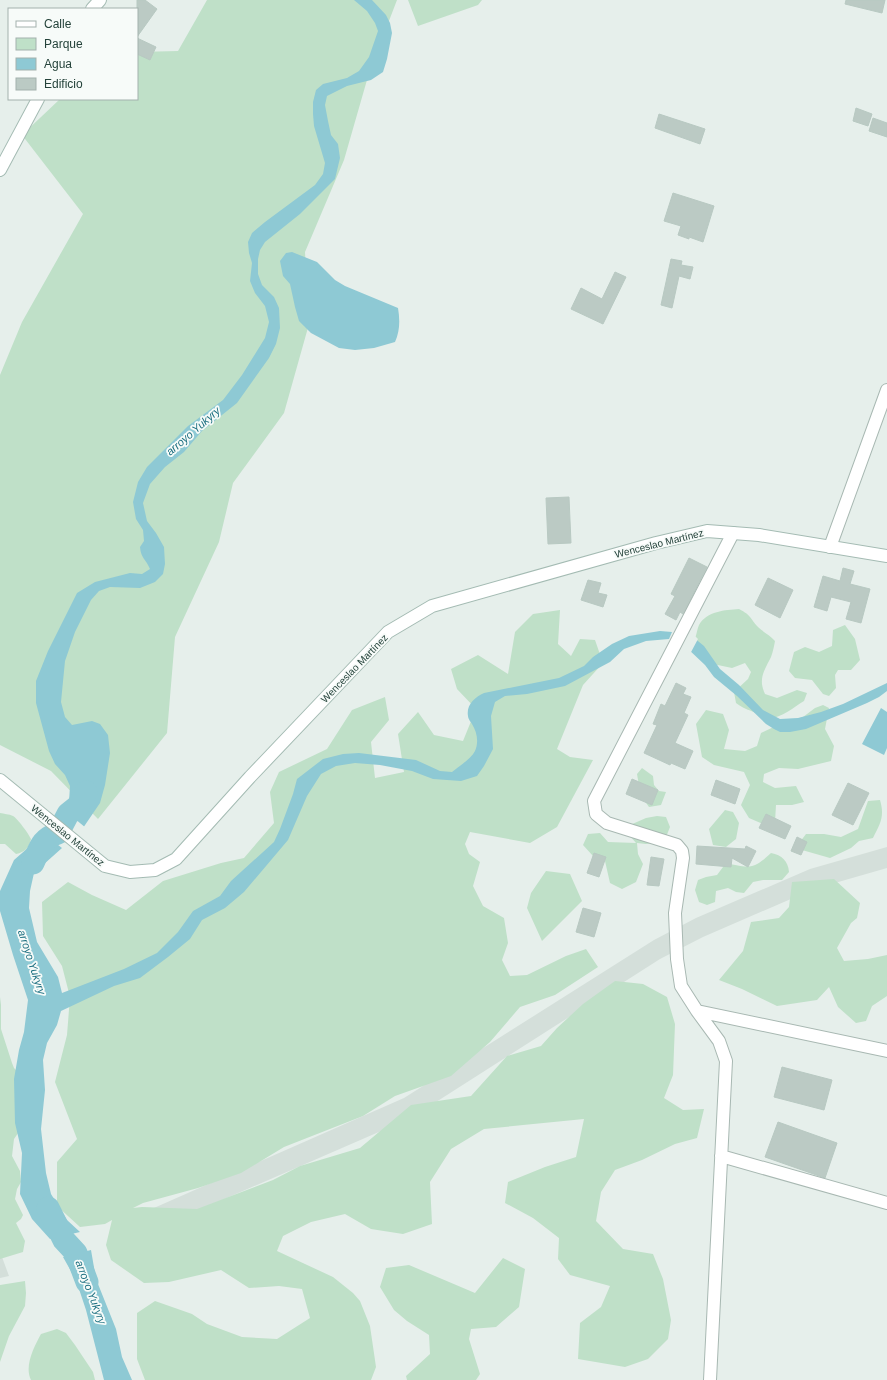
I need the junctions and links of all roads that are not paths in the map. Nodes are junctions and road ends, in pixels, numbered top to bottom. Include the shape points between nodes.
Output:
1 (100, 0) edge
2 (93, 8) edge
3 (37, 100) edge
4 (0, 170) edge
5 (887, 390) edge
6 (733, 533) junction
7 (830, 547) junction
8 (887, 556) edge
9 (0, 780) edge
10 (698, 1011) junction
11 (887, 1051) edge
12 (721, 1156) junction
13 (887, 1203) edge
14 (710, 1380) edge

1 - 2 street
3 - 4 street
5 - 7 street
6 - 7 street, Wenceslao Martínez
6 - 9 street, Wenceslao Martínez via 707,531 656,543 432,606 388,632 176,859 155,870 130,872 104,866
6 - 10 street via 594,801 596,814 607,823 671,843 682,852 675,913 677,959 681,986
7 - 8 street, Wenceslao Martínez
10 - 11 street
10 - 12 street via 719,1041 726,1061
12 - 13 street
12 - 14 street

